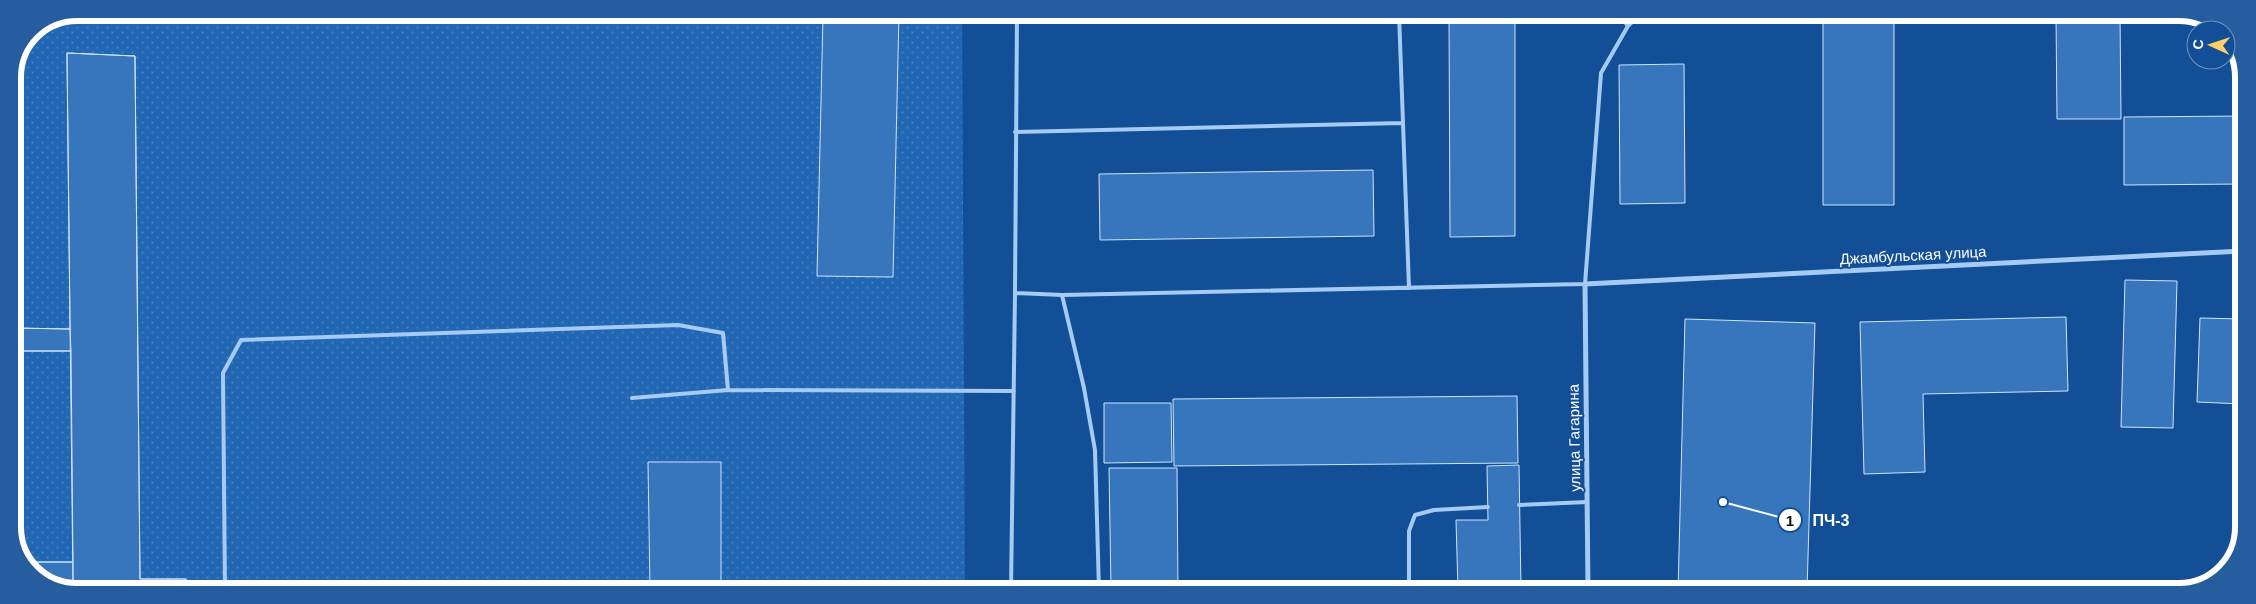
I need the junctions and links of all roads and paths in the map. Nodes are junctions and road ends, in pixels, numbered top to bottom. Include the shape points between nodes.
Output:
1 (1017, 21) edge
2 (1399, 21) edge
3 (1624, 21) edge
4 (1633, 21) edge
5 (1628, 26) junction
6 (1403, 123) junction
7 (1015, 132) junction
8 (2235, 250) edge
9 (1585, 284) junction
10 (1409, 288) junction
11 (1016, 293) junction
12 (1062, 295) junction
13 (728, 390) junction
14 (1014, 391) junction
15 (632, 398) dead end
16 (1587, 502) junction
17 (1519, 505) dead end
18 (1488, 507) dead end
19 (225, 583) edge
20 (1010, 583) edge
21 (1099, 583) edge
22 (1409, 583) edge
23 (1588, 583) edge

1 - 7 lane
2 - 6 lane
3 - 5 lane
4 - 5 lane
5 - 9 lane via 1601,73
6 - 7 lane
6 - 10 lane
7 - 11 lane
8 - 9 street, Джамбульская улица
9 - 10 lane
9 - 16 street, улица Гагарина
10 - 12 lane
11 - 12 lane
11 - 14 lane
12 - 21 lane via 1095,450
13 - 14 lane
13 - 15 lane
13 - 19 lane via 723,333 678,325 241,340 223,373
14 - 20 lane
16 - 17 lane
16 - 23 street, улица Гагарина
18 - 22 lane via 1434,510 1414,515 1409,531

